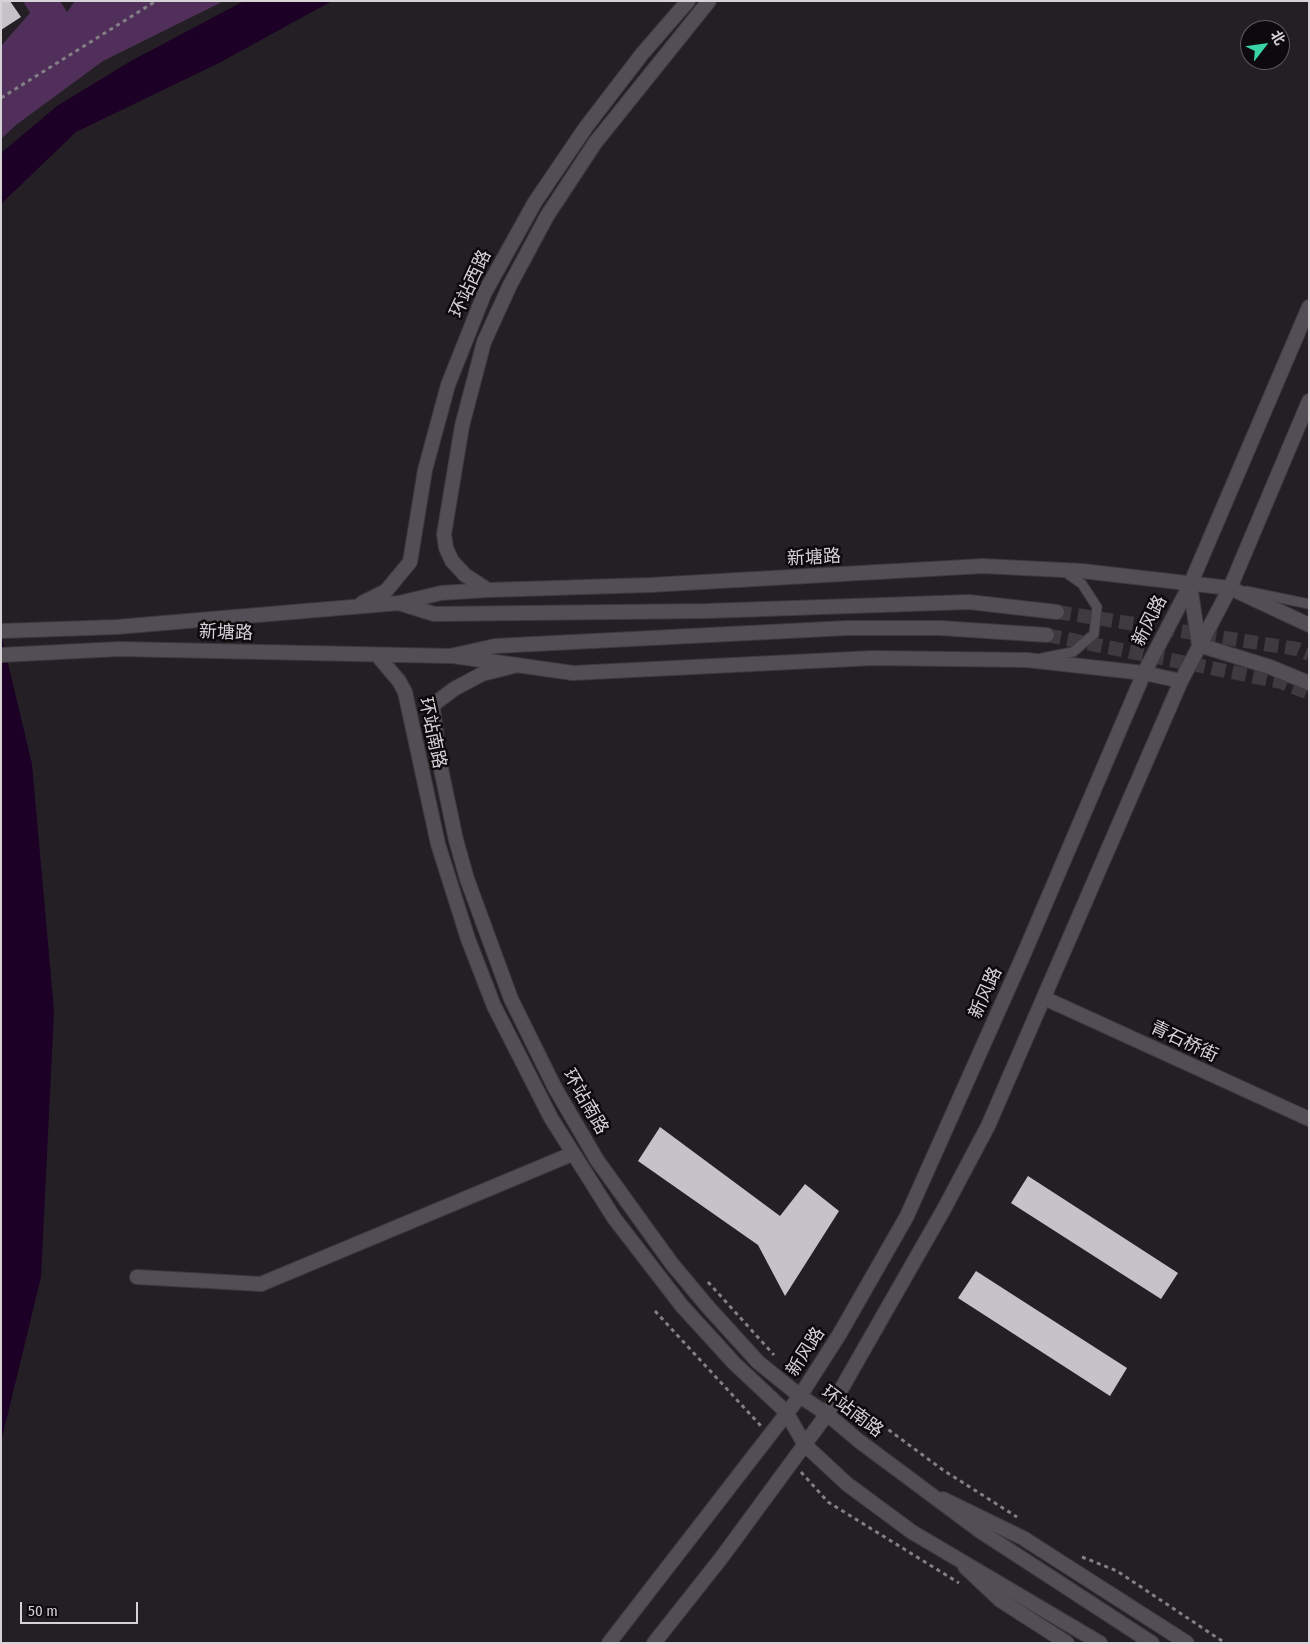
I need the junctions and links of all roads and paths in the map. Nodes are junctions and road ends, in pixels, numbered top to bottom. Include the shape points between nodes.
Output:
1 (156, 1) edge
2 (688, 1) edge
3 (709, 1) edge
4 (1, 98) edge
5 (1309, 307) edge
6 (1309, 401) edge
7 (1064, 570) junction
8 (1190, 584) junction
9 (1230, 588) junction
10 (488, 590) junction
11 (399, 603) junction
12 (1309, 604) edge
13 (356, 606) junction
14 (1057, 612) tunnel mouth
15 (1309, 626) edge
16 (1, 631) edge
17 (1047, 635) tunnel mouth
18 (1199, 645) junction
19 (1, 655) edge
20 (377, 655) junction
21 (450, 656) junction
22 (1027, 660) junction
23 (518, 666) junction
24 (1144, 673) junction
25 (1181, 681) junction
26 (1309, 683) edge
27 (1044, 998) junction
28 (1309, 1120) edge
29 (572, 1154) junction
30 (137, 1277) dead end
31 (704, 1277) dead end
32 (779, 1360) dead end
33 (800, 1396) junction
34 (837, 1397) junction
35 (786, 1412) junction
36 (827, 1414) junction
37 (805, 1445) junction
38 (926, 1491) junction
39 (1025, 1523) dead end
40 (912, 1532) junction
41 (1075, 1554) dead end
42 (609, 1643) edge
43 (654, 1643) edge
44 (1067, 1643) edge
45 (1100, 1643) edge
46 (1152, 1643) edge
47 (1187, 1643) edge
48 (1225, 1643) edge

1 - 4 path
2 - 13 main road, 环站西路 via 591,120 534,202 485,292 448,385 425,470 410,562 386,591
3 - 10 main road, 环站西路 via 594,143 542,225 484,342 462,426 444,534 452,561 465,575
5 - 8 main road, 新风路
6 - 9 main road
7 - 8 main road, 新塘路
7 - 10 main road, 新塘路 via 983,566 650,585
7 - 22 lane via 1082,584 1096,607 1094,634 1073,652
8 - 9 main road, 新塘路
8 - 18 main road
8 - 24 main road, 新风路
9 - 12 lane
9 - 15 main road, 新塘路
9 - 18 main road
10 - 11 main road, 新塘路 via 441,593
11 - 13 main road, 新塘路
11 - 14 main road, 新塘路 via 434,614 706,611 969,602
13 - 16 main road, 新塘路 via 117,627
17 - 21 main road, 新塘路 via 940,628 847,628 495,646
18 - 25 main road
18 - 26 main road
19 - 20 main road, 新塘路 via 119,649
20 - 21 main road, 新塘路
20 - 29 main road, 环站南路 via 405,692 430,817 479,970 525,1068
21 - 23 main road, 新塘路
22 - 23 main road, 新塘路 via 873,658 573,673
22 - 24 main road, 新塘路
23 - 33 main road, 环站南路 via 467,681 442,697 434,704 433,710 456,840 476,906 511,999 569,1114 654,1242 746,1349
24 - 25 main road, 新塘路
24 - 33 main road, 新风路 via 1024,956 907,1216
25 - 27 main road
27 - 28 main road, 青石桥街
27 - 34 main road via 979,1143
29 - 30 main road via 261,1284
29 - 35 main road, 环站南路 via 614,1218 682,1306 734,1363
31 - 32 path
33 - 35 main road, 新风路
33 - 36 main road, 环站南路
34 - 36 main road
34 - 39 path
35 - 37 main road, 环站南路
35 - 42 main road, 新风路
36 - 37 main road
36 - 38 main road, 环站南路
37 - 40 main road, 环站南路 via 847,1484
37 - 43 main road
38 - 46 main road, 环站南路 via 980,1531
38 - 47 main road, 环站南路 via 1023,1538
40 - 44 main road, 环站南路 via 966,1568 1000,1600
40 - 45 main road, 环站南路
41 - 48 path via 1117,1572

